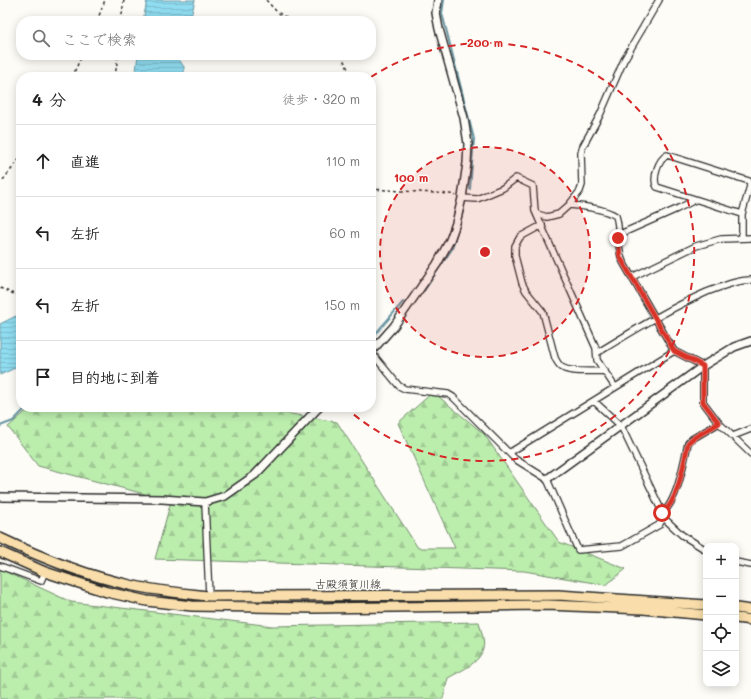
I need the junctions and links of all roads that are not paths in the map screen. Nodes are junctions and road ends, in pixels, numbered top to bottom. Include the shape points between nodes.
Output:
1 (438, 0) edge
2 (659, 0) edge
3 (462, 198) junction
4 (695, 200) junction
5 (569, 205) junction
6 (537, 214) junction
7 (742, 214) junction
8 (542, 225) junction
9 (618, 235) junction
10 (742, 238) junction
11 (751, 238) edge
12 (632, 277) junction
13 (751, 280) edge
14 (655, 318) junction
15 (751, 341) edge
16 (376, 346) edge
17 (674, 351) junction
18 (597, 354) junction
19 (376, 358) edge
20 (703, 366) junction
21 (605, 371) junction
22 (615, 387) junction
23 (594, 401) junction
24 (314, 412) edge
25 (719, 423) junction
26 (621, 426) junction
27 (751, 430) edge
28 (733, 436) junction
29 (509, 453) junction
30 (751, 454) edge
31 (547, 479) junction
32 (0, 497) edge
33 (205, 502) junction
34 (662, 513) junction
35 (0, 538) edge
36 (703, 548) edge
37 (0, 552) edge
38 (739, 563) edge
39 (751, 565) edge
40 (0, 566) edge
41 (45, 572) junction
42 (209, 596) junction
43 (703, 604) edge
44 (739, 608) edge
45 (751, 610) edge
46 (703, 615) edge
47 (739, 618) edge
48 (751, 620) edge

1 - 3 street via 436,13 439,29 464,118 468,144
2 - 5 street via 624,60 603,109 583,146 582,185
3 - 6 street via 477,199 503,188 516,178 533,186
3 - 16 street via 450,240 437,264 394,326
4 - 7 street
4 - 7 street via 657,187 657,169 664,156 749,181 750,186
4 - 9 street
5 - 6 street via 554,216
5 - 9 street via 616,216
6 - 8 street
7 - 10 street
8 - 18 street
8 - 21 street via 520,237 515,246 522,283 543,312 558,364 568,370
9 - 12 street via 620,257
10 - 11 street
10 - 12 street via 721,239 696,246
12 - 14 street
13 - 14 street via 723,286
14 - 17 street
14 - 18 street
15 - 20 street via 734,347
17 - 20 street
17 - 22 street
18 - 21 street
19 - 29 street via 399,386 405,389 448,394
20 - 25 street via 703,402
20 - 26 street
21 - 22 street
22 - 23 street
23 - 26 street
23 - 29 street
24 - 33 street via 255,475 225,496
25 - 28 street
25 - 34 street via 688,443 675,494 669,507
26 - 31 street
26 - 34 street
27 - 28 street
28 - 30 street
29 - 31 street
31 - 34 street via 578,550 622,546 658,525 662,520
32 - 33 street
33 - 42 street
34 - 36 street via 682,535
35 - 42 main road, 古殿須賀川線 via 51,561 102,578 137,586
37 - 41 main road, 古殿須賀川線
38 - 39 street
40 - 41 street via 41,581
41 - 46 main road, 古殿須賀川線 via 84,586 127,597 192,606 315,608 547,605
42 - 43 main road, 古殿須賀川線 via 558,595
44 - 45 main road
47 - 48 main road

